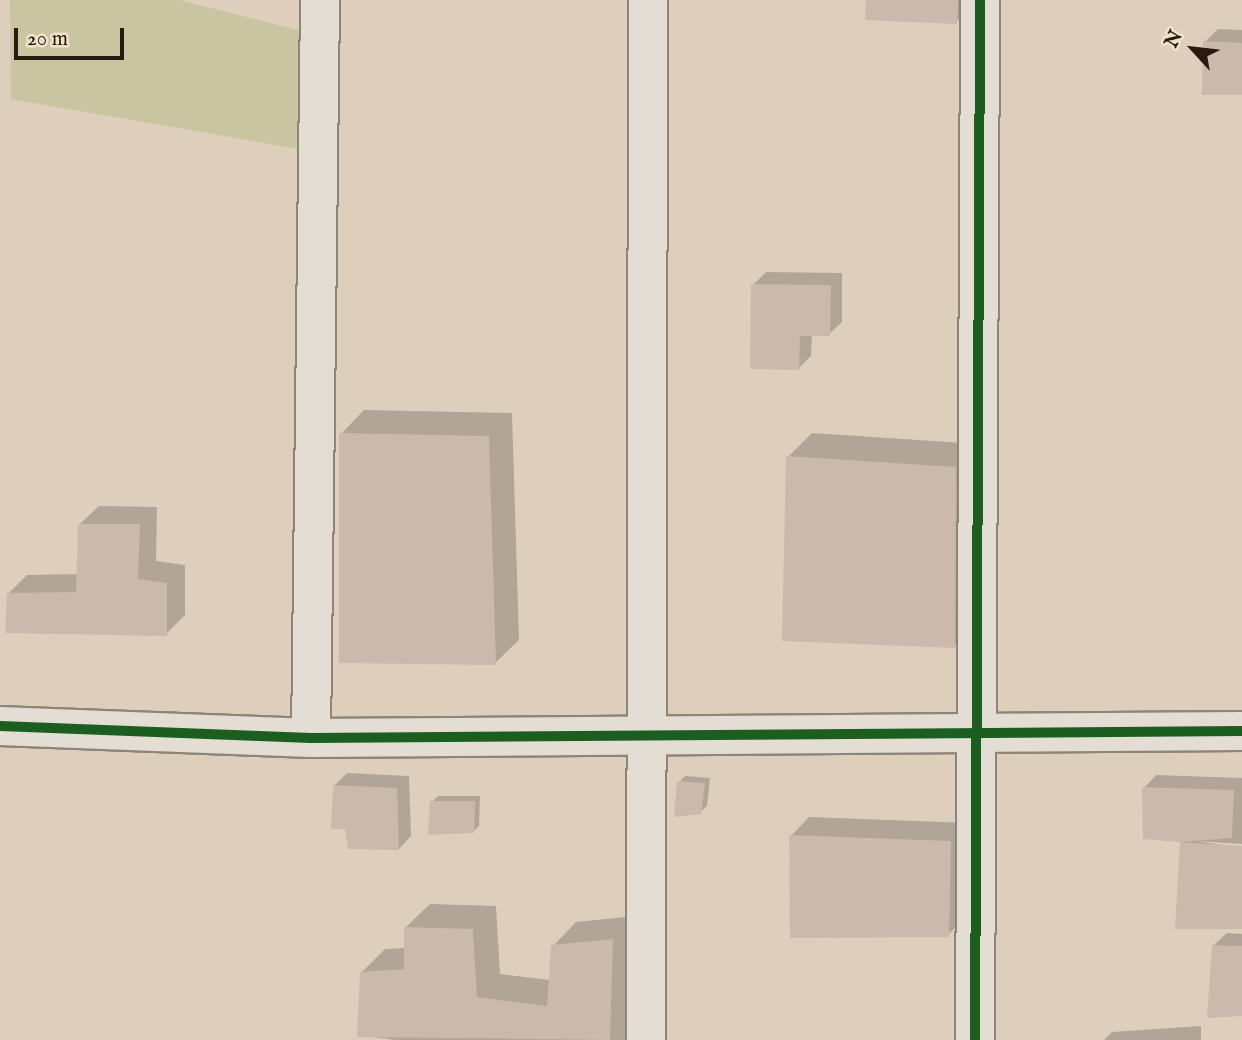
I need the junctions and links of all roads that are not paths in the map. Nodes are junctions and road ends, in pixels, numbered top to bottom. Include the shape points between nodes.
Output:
1 (320, 0) edge
2 (648, 0) edge
3 (980, 0) edge
4 (0, 726) edge
5 (1242, 731) edge
6 (978, 732) junction
7 (644, 733) junction
8 (311, 738) junction
9 (646, 1040) edge
10 (975, 1040) edge

1 - 8 street
2 - 7 street
3 - 6 street
4 - 8 street
5 - 6 street
6 - 7 street
6 - 10 street
7 - 8 street
7 - 9 street

